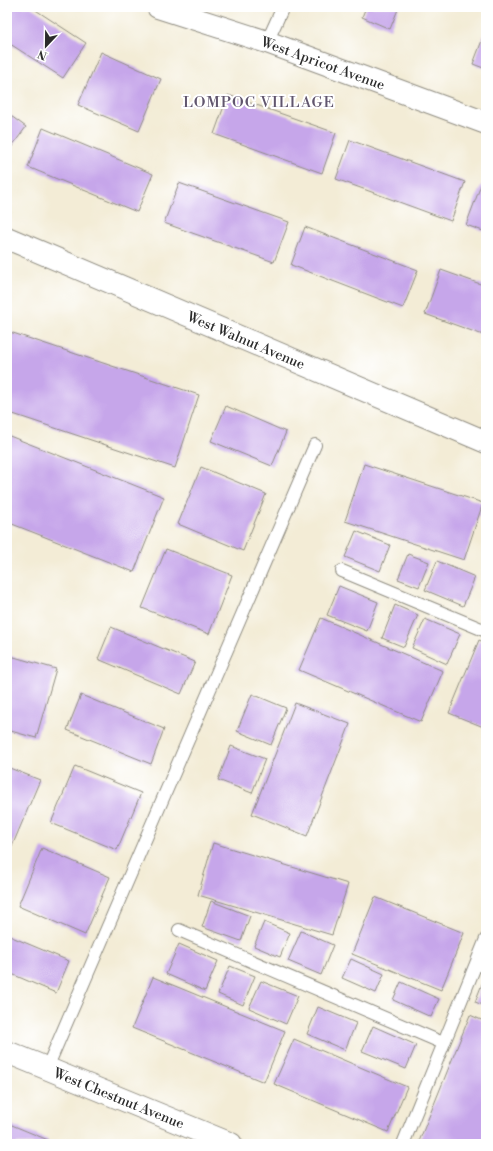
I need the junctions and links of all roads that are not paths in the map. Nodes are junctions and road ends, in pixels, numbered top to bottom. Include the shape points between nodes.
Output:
1 (283, 7) edge
2 (163, 8) edge
3 (267, 42) junction
4 (486, 123) edge
5 (7, 238) edge
6 (486, 442) edge
7 (315, 445) dead end
8 (342, 571) dead end
9 (486, 631) edge
10 (179, 930) dead end
11 (486, 938) edge
12 (443, 1043) junction
13 (7, 1052) edge
14 (47, 1068) junction
15 (231, 1144) edge
16 (403, 1144) edge

1 - 3 lane
2 - 3 street, West Apricot Avenue
3 - 4 street, West Apricot Avenue
5 - 6 street, West Walnut Avenue
7 - 14 lane
8 - 9 lane
10 - 12 lane
11 - 12 lane
12 - 16 lane
13 - 14 street, West Chestnut Avenue
14 - 15 street, West Chestnut Avenue

